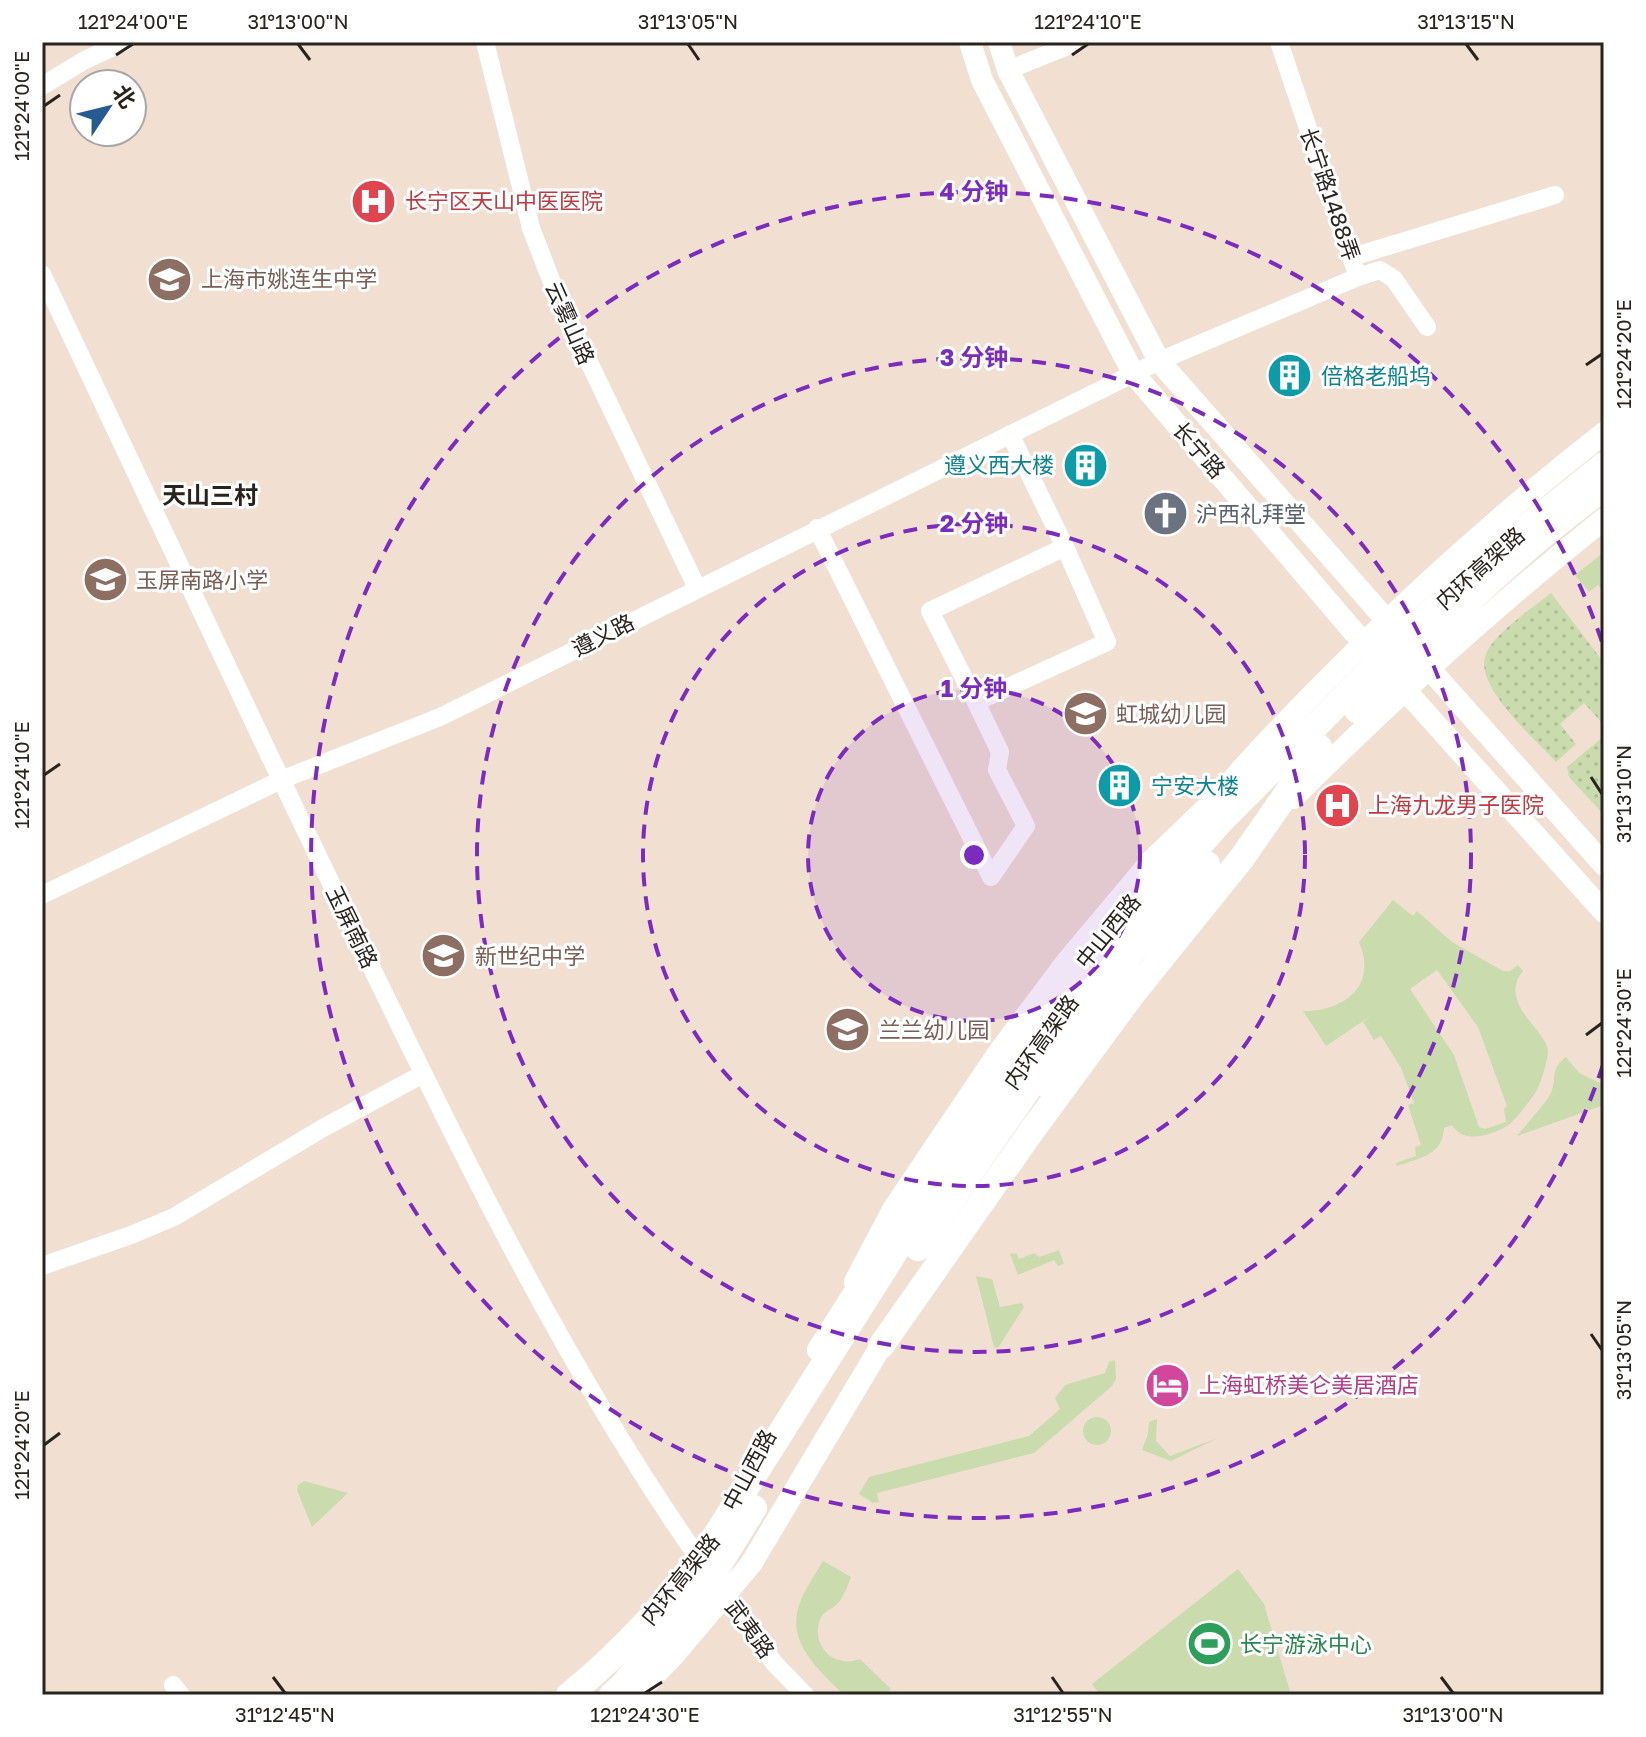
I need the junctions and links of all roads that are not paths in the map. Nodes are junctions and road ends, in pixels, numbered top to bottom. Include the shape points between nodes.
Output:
1 (124, 42) edge
2 (485, 42) edge
3 (970, 42) edge
4 (999, 42) edge
5 (1078, 42) edge
6 (1279, 42) edge
7 (83, 51) edge
8 (1008, 70) junction
9 (42, 86) edge
10 (1555, 195) dead end
11 (1352, 257) junction
12 (42, 274) edge
13 (1358, 277) junction
14 (1427, 327) dead end
15 (1159, 361) junction
16 (1133, 373) junction
17 (1604, 420) edge
18 (1604, 433) edge
19 (1010, 434) junction
20 (1567, 462) junction
21 (1604, 465) edge
22 (1604, 488) edge
23 (1604, 519) edge
24 (817, 528) junction
25 (1065, 547) junction
26 (697, 588) junction
27 (1397, 627) junction
28 (1363, 643) junction
29 (1428, 668) junction
30 (1405, 690) junction
31 (976, 702) junction
32 (1319, 747) junction
33 (281, 780) junction
34 (1604, 865) edge
35 (42, 895) edge
36 (1604, 912) edge
37 (423, 1074) junction
38 (42, 1266) edge
39 (840, 1315) junction
40 (881, 1346) junction
41 (699, 1559) junction
42 (725, 1596) junction
43 (559, 1695) edge
44 (569, 1695) edge
45 (612, 1695) edge
46 (635, 1695) edge
47 (805, 1695) edge

1 - 7 street
2 - 26 street, 云雾山路 via 531,228 556,293
3 - 16 main road, 长宁路 via 982,80
4 - 8 main road, 长宁路
5 - 8 street
6 - 11 street, 长宁路1488弄
7 - 9 street
8 - 15 main road, 长宁路
10 - 11 street
11 - 13 street, 长宁路1488弄
12 - 33 street, 玉屏南路
13 - 14 street via 1380,270 1394,279
13 - 15 street, 长宁路1488弄
15 - 16 street, 遵义路
15 - 27 main road, 长宁路
16 - 19 street, 遵义路
16 - 28 main road, 长宁路
17 - 20 street
18 - 20 main road, 中山西路
19 - 24 street, 遵义路
19 - 25 street
20 - 27 main road, 中山西路 via 1488,527
21 - 27 highway, 内环高架路
22 - 32 highway, 内环高架路 via 1419,648
23 - 29 main road
24 - 26 street, 遵义路
24 - 31 street via 991,877 1026,826 997,770 1000,752
25 - 31 street via 1107,642
25 - 31 street via 930,611
26 - 33 street, 遵义路 via 440,717
27 - 28 main road, 中山西路
27 - 29 main road, 长宁路
27 - 39 highway via 1152,863 1069,962 895,1210
27 - 44 highway, 内环高架路 via 1114,944 1034,1048 907,1233 693,1568 656,1614
28 - 30 main road, 长宁路
28 - 39 main road, 中山西路 via 1244,765 1099,940 971,1114
29 - 30 main road
29 - 34 main road, 长宁路
30 - 36 main road, 长宁路
30 - 40 main road via 1259,832 1104,1008 936,1246
32 - 40 highway via 1242,858 1134,992
32 - 45 highway, 内环高架路 via 1231,835 1049,1059 827,1385 710,1579
33 - 35 street, 遵义路
33 - 37 street, 玉屏南路
37 - 38 street via 174,1217
37 - 41 street, 玉屏南路 via 560,1337
39 - 41 main road, 中山西路
40 - 42 main road via 751,1564
41 - 42 street, 武夷路
41 - 43 main road, 中山西路 via 648,1616
42 - 46 main road
42 - 47 street, 武夷路

